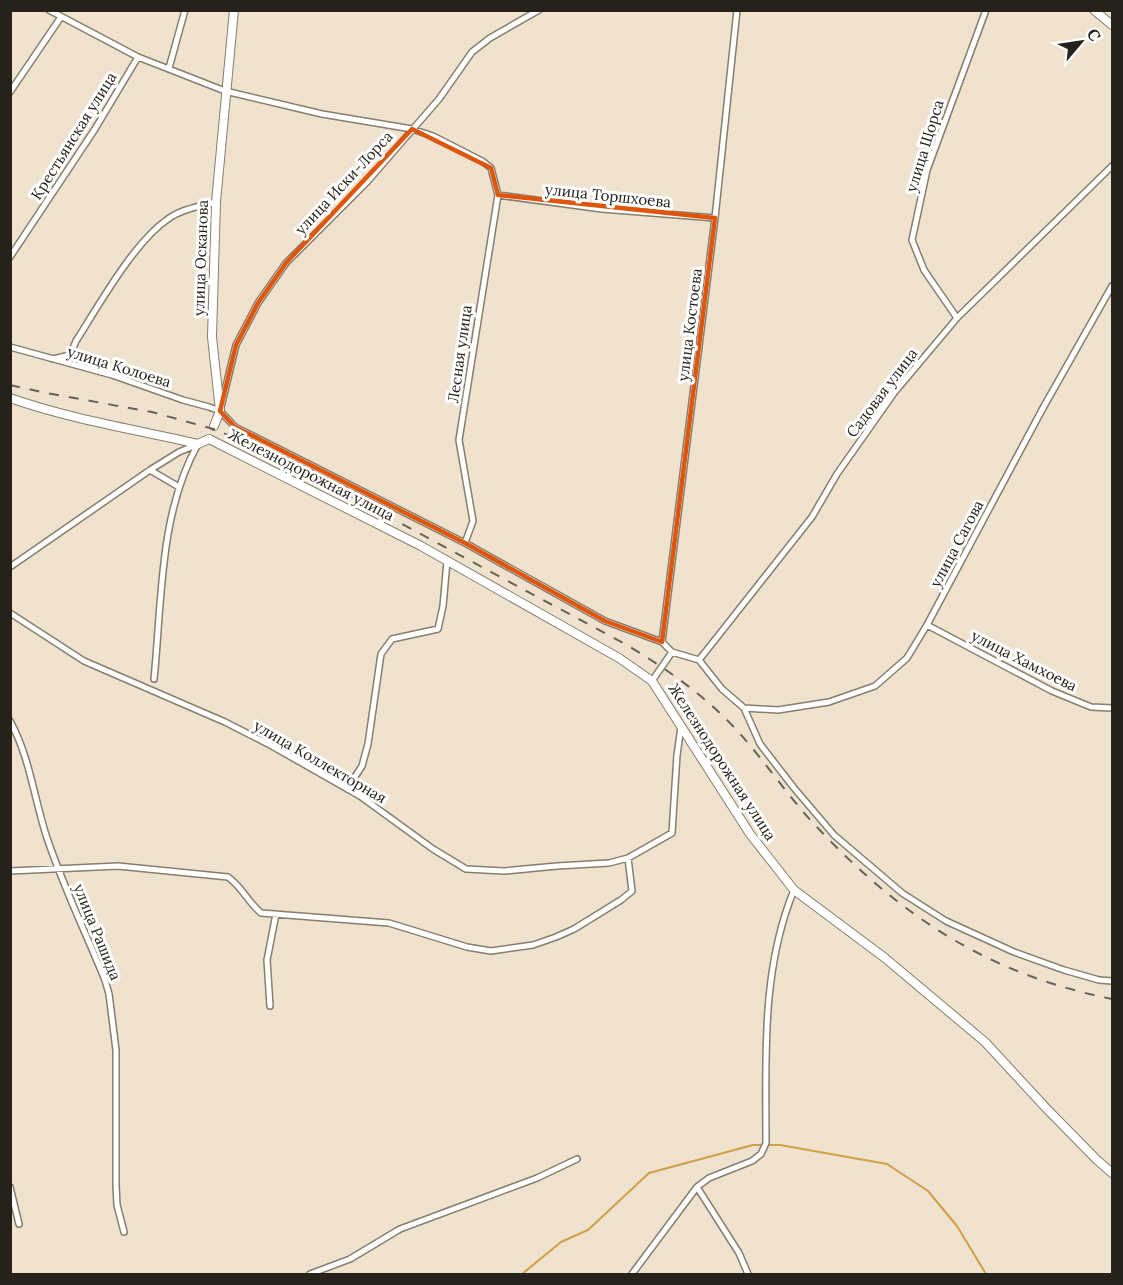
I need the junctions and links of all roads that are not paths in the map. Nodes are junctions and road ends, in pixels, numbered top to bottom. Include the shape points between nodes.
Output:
1 (49, 10) edge
2 (185, 10) edge
3 (234, 10) edge
4 (538, 10) edge
5 (737, 10) edge
6 (986, 10) edge
7 (1094, 10) edge
8 (61, 16) junction
9 (1113, 25) edge
10 (138, 57) junction
11 (169, 68) junction
12 (225, 91) junction
13 (10, 92) edge
14 (412, 129) junction
15 (1113, 166) edge
16 (498, 195) junction
17 (216, 202) junction
18 (715, 218) junction
19 (10, 257) edge
20 (1113, 286) edge
21 (957, 318) junction
22 (10, 347) edge
23 (51, 359) junction
24 (10, 399) edge
25 (220, 411) junction
26 (177, 439) junction
27 (209, 440) junction
28 (198, 444) junction
29 (179, 452) junction
30 (150, 470) junction
31 (179, 487) junction
32 (465, 543) junction
33 (447, 561) junction
34 (10, 567) edge
35 (10, 613) edge
36 (927, 626) junction
37 (662, 642) junction
38 (672, 652) junction
39 (699, 660) junction
40 (154, 679) dead end
41 (652, 681) junction
42 (744, 708) junction
43 (1113, 708) edge
44 (10, 721) edge
45 (681, 727) junction
46 (347, 789) junction
47 (628, 858) junction
48 (58, 869) junction
49 (10, 871) edge
50 (794, 890) junction
51 (276, 914) junction
52 (1113, 981) edge
53 (270, 1006) dead end
54 (577, 1159) dead end
55 (1113, 1173) edge
56 (10, 1187) edge
57 (697, 1187) junction
58 (19, 1224) dead end
59 (124, 1232) dead end
60 (634, 1274) edge
61 (310, 1275) edge
62 (748, 1275) edge

1 - 8 street
2 - 11 street
3 - 12 street, улица Осканова
4 - 14 street, улица Иски-Лорса via 472,52
5 - 18 street, улица Костоева
6 - 21 street, улица Щорса via 927,170 912,240 924,270
7 - 9 street
8 - 10 street
8 - 13 street
10 - 11 street
10 - 19 street, Крестьянская улица
11 - 12 street
12 - 14 street via 322,114
12 - 17 street, улица Осканова
14 - 16 street, Лесная улица via 491,168
14 - 25 street, улица Иски-Лорса via 367,182 286,263 258,303 236,345
15 - 21 street, Садовая улица
16 - 18 street, улица Торшхоева
16 - 32 street, Лесная улица via 459,440 472,521
17 - 23 street via 170,217 153,231 133,254 70,355
17 - 25 street, улица Осканова via 212,337
18 - 37 street, улица Костоева
20 - 36 street, улица Сагова
21 - 39 street, Садовая улица via 894,393 812,517
22 - 23 street, улица Колоева
23 - 25 street, улица Колоева
24 - 26 street via 118,429
25 - 27 street, улица Осканова
25 - 32 street via 235,426
26 - 28 street
26 - 29 street
27 - 28 street
27 - 33 street, Железнодорожная улица
28 - 29 street
28 - 31 street
29 - 30 street
30 - 31 street
30 - 34 street
31 - 40 street via 168,535
32 - 37 street via 605,621
33 - 41 street, Железнодорожная улица via 619,658
33 - 46 street via 438,629 392,639 381,654 368,744 362,766
35 - 46 street, улица Коллекторная via 84,661 225,722
36 - 42 street, улица Сагова via 907,658 875,686 829,702 778,710
36 - 43 street, улица Хамхоева via 1052,691 1091,707
37 - 38 street
38 - 39 street
38 - 41 street
39 - 42 street via 722,689
41 - 45 street, Железнодорожная улица
42 - 52 street via 760,744 827,827 902,893 946,921 1014,952 1064,970
44 - 48 street, улица Рашида
45 - 47 street, улица Коллекторная via 672,833
45 - 50 street, Железнодорожная улица via 750,834
46 - 47 street, улица Коллекторная via 466,869 504,871 609,864
47 - 51 street via 632,891 621,900 556,938 509,950 467,947 389,923
48 - 49 street
48 - 51 street via 118,866 228,877 261,913
48 - 59 street, улица Рашида via 109,994 116,1050 117,1205
50 - 55 street, Железнодорожная улица via 885,958 985,1041 1053,1116
50 - 57 street via 783,917 770,980 766,1143 761,1155 752,1161 709,1178
51 - 53 street via 267,960
54 - 61 street via 400,1229 350,1259
56 - 58 street
57 - 60 street
57 - 62 street via 739,1253

